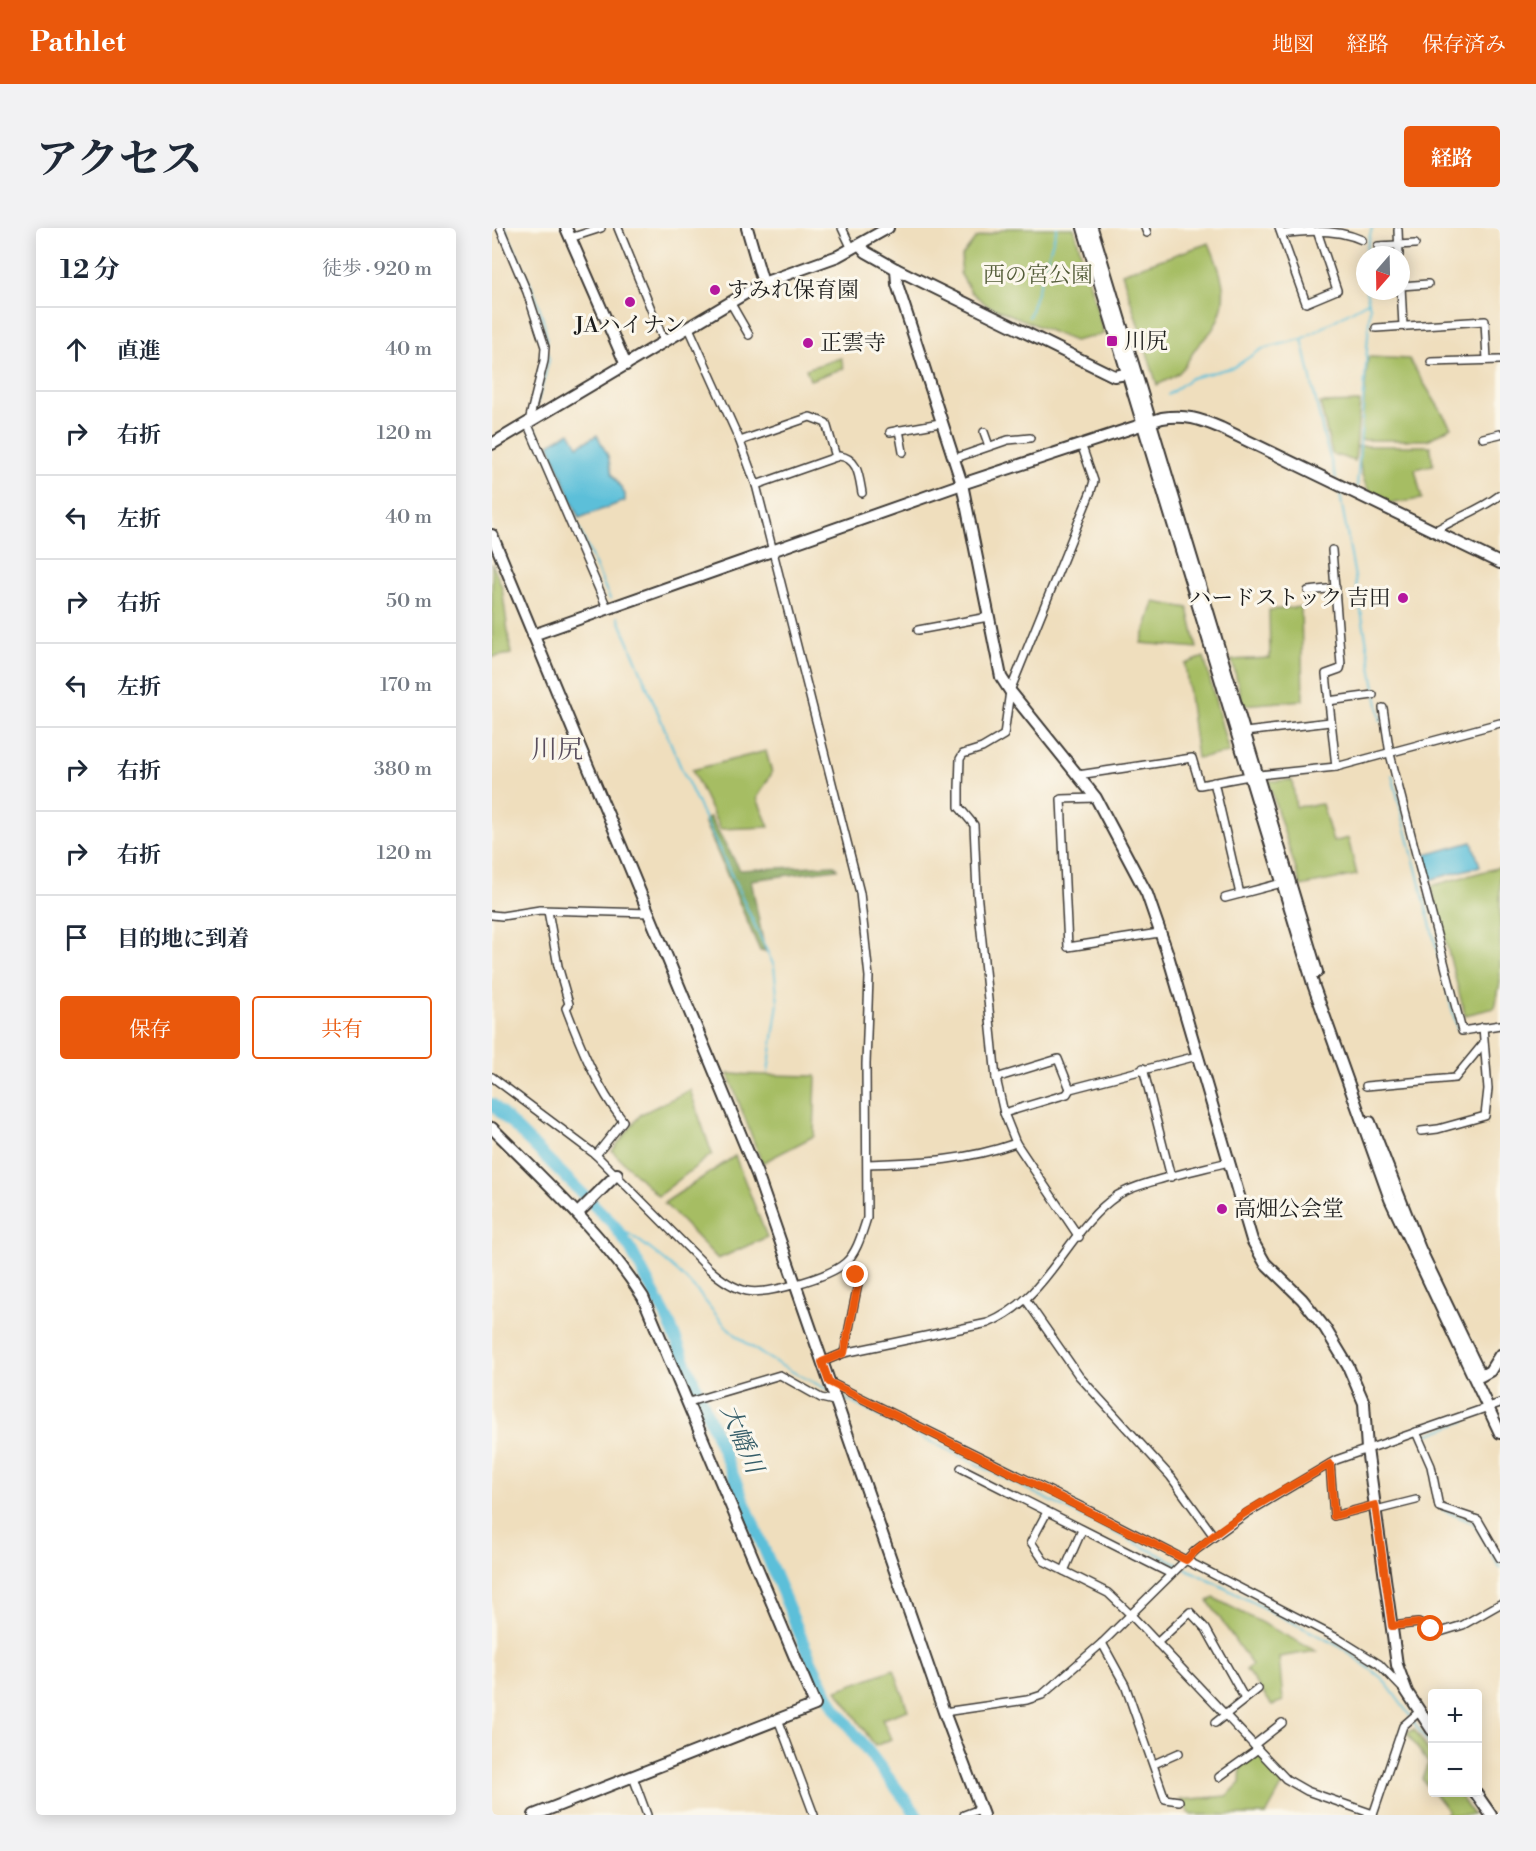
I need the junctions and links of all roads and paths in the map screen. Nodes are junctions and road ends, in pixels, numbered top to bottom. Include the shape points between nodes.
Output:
1 (500, 228) edge
2 (601, 228) edge
3 (618, 228) edge
4 (747, 228) edge
5 (842, 228) edge
6 (888, 228) edge
7 (1083, 228) edge
8 (1092, 228) edge
9 (1398, 230) dead end
10 (1280, 231) edge
11 (1317, 231) junction
12 (568, 233) edge
13 (1362, 240) dead end
14 (1415, 244) dead end
15 (1399, 245) junction
16 (1377, 246) dead end
17 (856, 247) junction
18 (896, 269) junction
19 (764, 283) junction
20 (1428, 284) dead end
21 (1410, 285) edge
22 (1402, 300) edge
23 (730, 302) junction
24 (1403, 326) junction
25 (689, 327) junction
26 (1376, 328) dead end
27 (749, 335) dead end
28 (664, 341) junction
29 (1487, 360) junction
30 (1500, 360) edge
31 (1431, 362) dead end
32 (626, 365) junction
33 (1127, 374) junction
34 (940, 423) junction
35 (1147, 423) junction
36 (528, 425) junction
37 (899, 430) junction
38 (890, 432) dead end
39 (984, 432) dead end
40 (1500, 435) edge
41 (1030, 438) dead end
42 (1483, 438) dead end
43 (740, 441) junction
44 (492, 444) edge
45 (1081, 444) junction
46 (989, 446) junction
47 (903, 452) dead end
48 (836, 457) junction
49 (953, 459) junction
50 (962, 484) junction
51 (756, 485) junction
52 (862, 492) dead end
53 (1500, 495) edge
54 (1433, 532) junction
55 (492, 535) edge
56 (1332, 550) dead end
57 (775, 552) junction
58 (1500, 563) edge
59 (1336, 588) junction
60 (1308, 591) dead end
61 (608, 610) junction
62 (988, 617) junction
63 (918, 630) dead end
64 (533, 635) junction
65 (1010, 691) junction
66 (1373, 695) dead end
67 (1329, 701) junction
68 (1383, 708) dead end
69 (1330, 722) junction
70 (1500, 723) edge
71 (1245, 732) junction
72 (1390, 754) junction
73 (1336, 767) junction
74 (1253, 775) junction
75 (1078, 776) junction
76 (1214, 782) junction
77 (1096, 798) junction
78 (1282, 883) junction
79 (1240, 894) junction
80 (1225, 898) dead end
81 (548, 911) junction
82 (650, 913) junction
83 (492, 915) edge
84 (1159, 933) junction
85 (1500, 1024) edge
86 (1483, 1027) junction
87 (1483, 1044) junction
88 (1197, 1056) junction
89 (1143, 1068) junction
90 (492, 1077) edge
91 (996, 1078) junction
92 (1366, 1086) dead end
93 (1070, 1089) junction
94 (1004, 1113) junction
95 (492, 1128) edge
96 (1421, 1131) dead end
97 (1016, 1143) junction
98 (596, 1155) junction
99 (1228, 1162) junction
100 (868, 1164) junction
101 (617, 1174) junction
102 (1171, 1177) junction
103 (578, 1213) junction
104 (1079, 1237) junction
105 (846, 1263) junction
106 (795, 1283) junction
107 (1026, 1300) junction
108 (844, 1353) junction
109 (1500, 1355) edge
110 (822, 1362) junction
111 (1481, 1376) junction
112 (832, 1392) junction
113 (689, 1402) junction
114 (1494, 1405) edge
115 (1500, 1416) edge
116 (1416, 1432) junction
117 (1500, 1433) edge
118 (1367, 1449) junction
119 (1330, 1464) junction
120 (961, 1468) dead end
121 (1416, 1500) dead end
122 (1375, 1507) junction
123 (1047, 1512) junction
124 (1082, 1530) junction
125 (1213, 1535) junction
126 (1500, 1558) edge
127 (1185, 1561) junction
128 (1064, 1571) junction
129 (1172, 1572) junction
130 (1500, 1604) edge
131 (1130, 1614) junction
132 (1392, 1626) junction
133 (1102, 1643) junction
134 (1157, 1643) junction
135 (1258, 1689) dead end
136 (1407, 1692) junction
137 (1245, 1699) junction
138 (944, 1712) junction
139 (1418, 1713) junction
140 (1225, 1715) junction
141 (778, 1719) junction
142 (1215, 1723) dead end
143 (1282, 1723) dead end
144 (1428, 1725) edge
145 (1256, 1747) junction
146 (1179, 1753) dead end
147 (1154, 1764) junction
148 (633, 1777) junction
149 (1219, 1777) dead end
150 (1478, 1797) edge
151 (1179, 1801) dead end
152 (981, 1812) edge
153 (1373, 1814) edge
154 (534, 1815) edge
155 (647, 1815) edge
156 (814, 1815) edge
157 (964, 1815) edge
158 (1491, 1815) edge

1 - 36 street via 545,347
2 - 12 street
3 - 28 street
4 - 19 street
5 - 17 street
6 - 17 street
7 - 33 street
8 - 35 street
9 - 15 street
10 - 11 street
10 - 11 street via 1306,303 1337,290
11 - 13 street
12 - 32 street
14 - 15 street
15 - 16 street
17 - 18 street
17 - 19 street
18 - 33 street via 1114,376
18 - 34 street via 897,284
19 - 23 street
20 - 21 street
22 - 24 street
23 - 25 street
23 - 27 street
24 - 26 street
24 - 29 street via 1485,321
25 - 28 street
25 - 43 street
28 - 32 street
29 - 30 street
29 - 31 street
32 - 36 street
33 - 35 street
34 - 37 street
34 - 49 street
35 - 45 street
35 - 54 street via 1179,416 1204,421
35 - 71 street
35 - 74 street
36 - 44 street
36 - 61 street
37 - 38 street
37 - 47 street
39 - 46 street
40 - 42 street
41 - 46 street
43 - 48 street via 817,417 826,423
43 - 51 street
45 - 50 street
45 - 65 street via 1094,482 1092,491
46 - 49 street
48 - 51 street
48 - 52 street via 847,457 856,465
49 - 50 street
50 - 57 street
50 - 62 street
51 - 57 street
53 - 54 street via 1482,509 1453,519
54 - 58 street
55 - 64 street
56 - 59 street
57 - 61 street
57 - 100 street via 860,893 869,977
59 - 60 street
59 - 67 street via 1340,669 1326,674
61 - 64 street
62 - 63 street
62 - 65 street via 997,661
64 - 82 street
65 - 75 street
65 - 91 street via 1004,735 960,759 959,807 974,825
66 - 67 street
67 - 69 street
68 - 72 street
69 - 71 street
69 - 73 street
70 - 72 street
71 - 74 street
72 - 73 street
72 - 86 street via 1462,1031
73 - 74 street
74 - 76 street
74 - 78 street
74 - 111 street via 1321,987 1398,1197
75 - 76 street via 1192,758 1200,785
75 - 77 street
76 - 79 street
77 - 84 street via 1147,894
77 - 84 street via 1061,799 1068,947
78 - 79 street
78 - 114 street via 1314,987 1390,1199
79 - 80 street
81 - 82 street
81 - 83 street
81 - 98 street via 569,1004 566,1008 584,1055 623,1121
82 - 106 street via 757,1174
84 - 88 street
85 - 86 street
86 - 87 street
87 - 92 street via 1455,1078
87 - 96 street via 1488,1089 1485,1116
88 - 89 street
88 - 99 street
89 - 93 street
89 - 102 street
90 - 98 street
91 - 93 street via 1058,1059
91 - 94 street
93 - 94 street via 1067,1094
94 - 97 street
95 - 103 street
97 - 100 street via 982,1155 939,1162
97 - 104 street
98 - 101 street
99 - 102 street
99 - 118 street via 1248,1228 1265,1263 1302,1299 1325,1329 1359,1387
100 - 105 street via 867,1218
101 - 103 street
101 - 106 street via 727,1283 747,1291 766,1291
102 - 104 street via 1120,1194 1099,1211
103 - 113 street via 625,1269 643,1298
104 - 107 street
105 - 106 street
105 - 108 street via 858,1284
106 - 110 street
107 - 108 street via 988,1323
107 - 125 street via 1080,1376 1171,1477
108 - 110 street
109 - 111 street via 1490,1371
110 - 112 street
111 - 114 street
112 - 113 street via 821,1398 780,1375
112 - 127 street
112 - 138 street
113 - 141 street via 815,1705
114 - 115 street
114 - 116 street
114 - 117 street
116 - 118 street
116 - 126 street via 1431,1466 1439,1507 1478,1520
118 - 119 street
118 - 122 street
119 - 122 street via 1334,1516
119 - 125 street
120 - 123 street
121 - 122 street
122 - 132 street
123 - 124 street
123 - 128 street via 1031,1542 1044,1561
124 - 128 street
124 - 129 street
125 - 127 street
127 - 129 street
127 - 136 street via 1337,1638 1379,1664
128 - 131 street via 1108,1593
129 - 131 street
130 - 132 street via 1463,1625 1440,1632 1418,1623
131 - 133 street
131 - 134 street
132 - 136 street via 1397,1665
133 - 138 street via 1042,1695
133 - 147 street via 1125,1684
134 - 137 street via 1190,1612 1206,1629
134 - 140 street
135 - 137 street
136 - 139 street
137 - 140 street
138 - 152 street
139 - 144 street
139 - 153 street via 1403,1726
140 - 142 street
140 - 145 street
141 - 148 street
141 - 156 street
143 - 145 street
145 - 149 street
145 - 153 street via 1286,1779 1307,1791
146 - 147 street
147 - 151 street via 1165,1799
148 - 154 street
148 - 155 street
150 - 158 street
152 - 157 street

